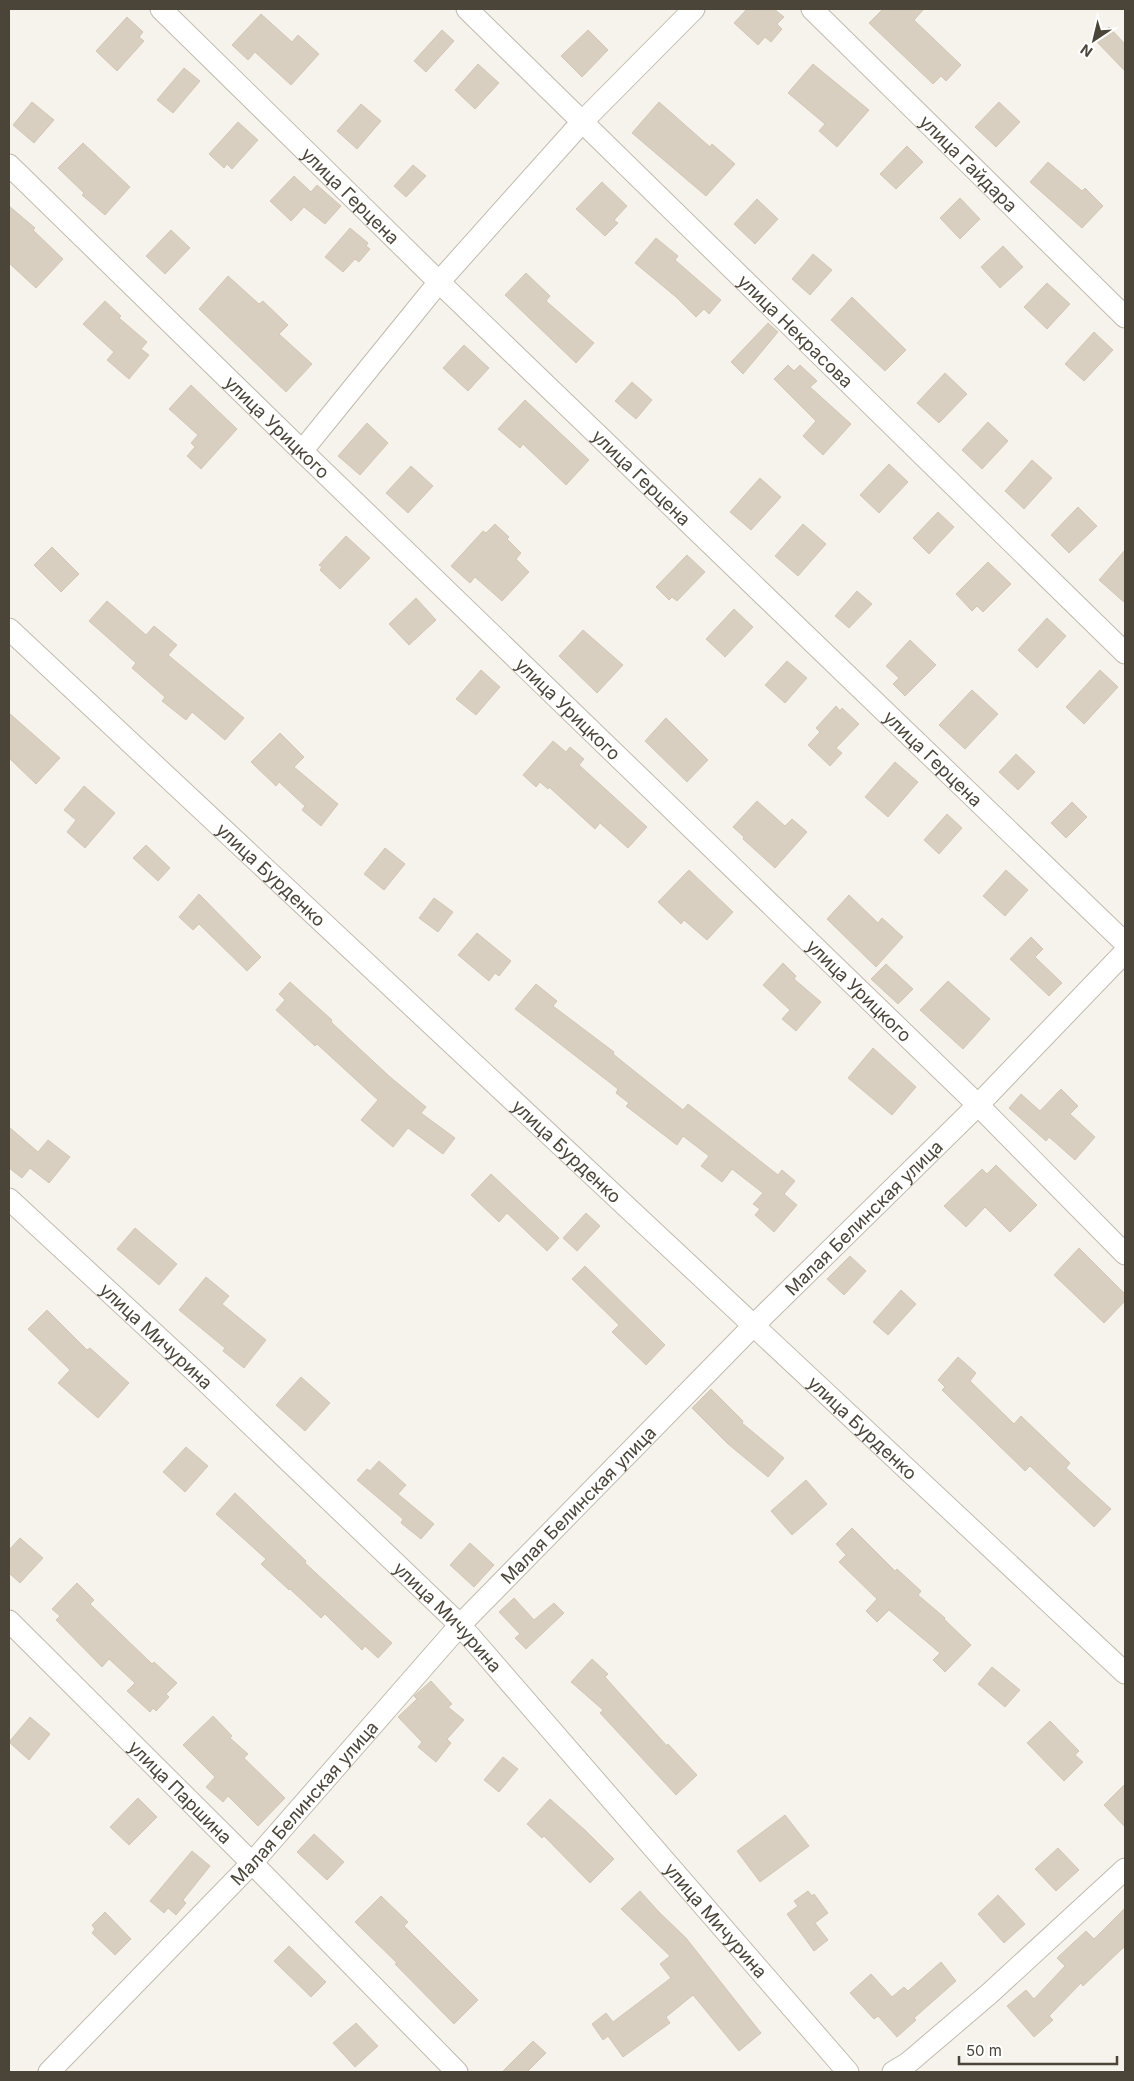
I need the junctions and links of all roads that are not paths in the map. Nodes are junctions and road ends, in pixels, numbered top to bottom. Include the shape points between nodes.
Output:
1 (161, 9) edge
2 (467, 9) edge
3 (694, 9) edge
4 (812, 9) edge
5 (582, 122) junction
6 (9, 165) edge
7 (438, 282) junction
8 (1125, 317) edge
9 (302, 451) junction
10 (9, 629) edge
11 (1125, 653) edge
12 (1125, 943) edge
13 (1125, 952) edge
14 (978, 1105) junction
15 (9, 1199) edge
16 (1125, 1254) edge
17 (754, 1325) junction
18 (9, 1621) edge
19 (460, 1625) junction
20 (1125, 1673) edge
21 (252, 1863) junction
22 (1125, 1869) edge
23 (49, 2072) edge
24 (456, 2072) edge
25 (848, 2072) edge
26 (893, 2072) edge

1 - 7 street, улица Герцена
2 - 5 street, улица Некрасова
3 - 5 street
4 - 8 street, улица Гайдара
5 - 7 street
5 - 11 street, улица Некрасова
6 - 9 street, улица Урицкого
7 - 9 street
7 - 12 street, улица Герцена
9 - 14 street, улица Урицкого
10 - 17 street, улица Бурденко
13 - 14 street, Малая Белинская улица
14 - 16 street, улица Урицкого
14 - 17 street, Малая Белинская улица
15 - 19 street, улица Мичурина
17 - 19 street, Малая Белинская улица
17 - 20 street, улица Бурденко
18 - 21 street, улица Паршина
19 - 21 street, Малая Белинская улица
19 - 25 street, улица Мичурина
21 - 23 street, Малая Белинская улица
21 - 24 street, улица Паршина
22 - 26 street via 989,1994

